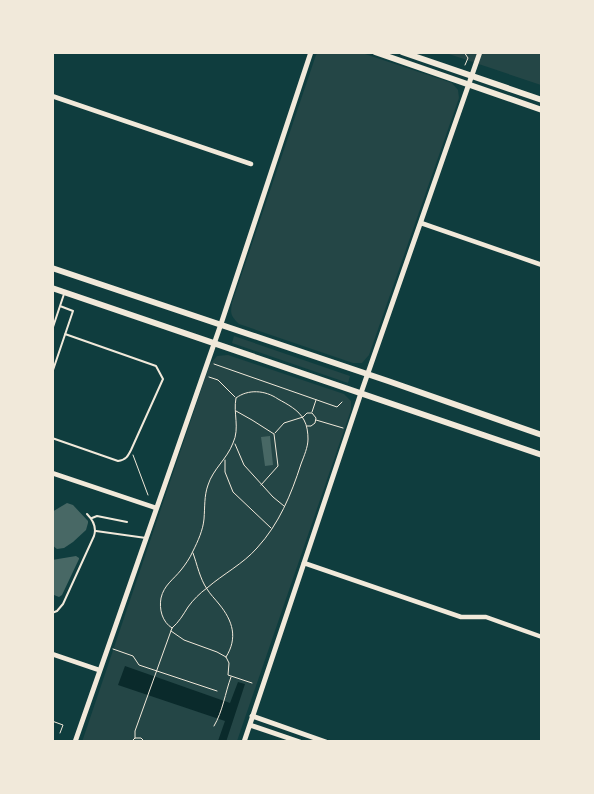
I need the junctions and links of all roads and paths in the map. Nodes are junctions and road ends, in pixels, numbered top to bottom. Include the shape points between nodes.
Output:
1 (310, 52) edge
2 (375, 52) edge
3 (402, 52) edge
4 (464, 52) edge
5 (480, 52) edge
6 (465, 66) dead end
7 (471, 76) junction
8 (468, 84) junction
9 (52, 96) edge
10 (542, 100) edge
11 (542, 110) edge
12 (251, 164) dead end
13 (421, 223) junction
14 (542, 265) edge
15 (52, 268) edge
16 (52, 288) edge
17 (65, 292) junction
18 (60, 306) junction
19 (221, 324) junction
20 (52, 330) edge
21 (65, 334) junction
22 (214, 343) junction
23 (214, 364) dead end
24 (52, 373) edge
25 (367, 374) junction
26 (209, 377) dead end
27 (361, 393) junction
28 (236, 398) junction
29 (316, 400) junction
30 (342, 402) dead end
31 (235, 410) junction
32 (312, 413) junction
33 (302, 417) junction
34 (316, 420) junction
35 (306, 426) junction
36 (348, 430) junction
37 (274, 434) junction
38 (542, 434) edge
39 (52, 438) edge
40 (234, 442) junction
41 (131, 450) junction
42 (542, 455) edge
43 (225, 459) junction
44 (52, 473) edge
45 (261, 485) junction
46 (148, 495) dead end
47 (285, 507) junction
48 (156, 508) junction
49 (87, 514) dead end
50 (91, 518) junction
51 (127, 522) dead end
52 (272, 528) junction
53 (96, 531) junction
54 (146, 538) junction
55 (193, 553) junction
56 (304, 564) junction
57 (206, 588) junction
58 (52, 613) edge
59 (172, 628) junction
60 (171, 631) junction
61 (542, 637) edge
62 (108, 646) junction
63 (52, 654) edge
64 (226, 657) junction
65 (100, 670) junction
66 (157, 671) junction
67 (231, 676) junction
68 (252, 683) dead end
69 (217, 691) dead end
70 (252, 716) junction
71 (52, 721) edge
72 (250, 724) junction
73 (214, 726) dead end
74 (60, 734) dead end
75 (135, 738) junction
76 (75, 742) edge
77 (131, 742) edge
78 (145, 742) edge
79 (244, 742) edge
80 (300, 742) edge
81 (326, 742) edge

1 - 19 street
2 - 8 main road
3 - 7 main road
4 - 6 path via 468,58
5 - 7 street
7 - 8 street
7 - 10 main road
8 - 11 main road
8 - 13 street
9 - 12 street
13 - 14 street
13 - 25 street
15 - 19 main road
16 - 17 main road
17 - 18 lane
17 - 22 main road
18 - 20 lane
18 - 21 lane via 73,311
19 - 22 street
19 - 25 main road
21 - 24 lane
21 - 41 lane via 156,366 163,379
22 - 27 main road
22 - 48 street
23 - 29 path
25 - 27 street
25 - 38 main road
26 - 28 path via 218,380
27 - 36 street
27 - 42 main road
28 - 31 path
28 - 33 path via 243,393 258,391 274,396
29 - 30 path via 337,407
29 - 32 path
31 - 37 path
31 - 40 path
32 - 33 path
32 - 34 path
33 - 35 path
33 - 37 path via 284,423
34 - 35 path via 313,425
34 - 36 path
35 - 47 path via 307,448
36 - 56 street
37 - 45 path via 278,466
39 - 41 lane via 118,461 127,458
40 - 43 path
40 - 45 path via 244,465
41 - 46 path
43 - 52 path via 225,472 233,492
43 - 55 path via 208,485 202,530
44 - 48 street
45 - 47 path
47 - 52 path
48 - 54 street
49 - 50 lane
50 - 51 lane via 97,516
50 - 53 lane
52 - 57 path via 257,548
53 - 54 lane
53 - 58 lane via 63,604
54 - 62 street
55 - 57 path
55 - 59 path via 163,591 161,609
56 - 61 street via 461,617 486,617
56 - 70 street
57 - 59 path
57 - 64 path via 230,620 233,632 231,649
59 - 60 path
60 - 64 path via 184,640
60 - 66 path
62 - 65 street
62 - 66 path via 133,656 139,665
63 - 65 street
64 - 67 path via 228,675
65 - 76 street
66 - 69 path
66 - 75 path
67 - 68 path
67 - 73 path
70 - 72 street
70 - 81 street
71 - 74 path via 63,725
72 - 79 street
72 - 80 street
75 - 77 path
75 - 78 path

